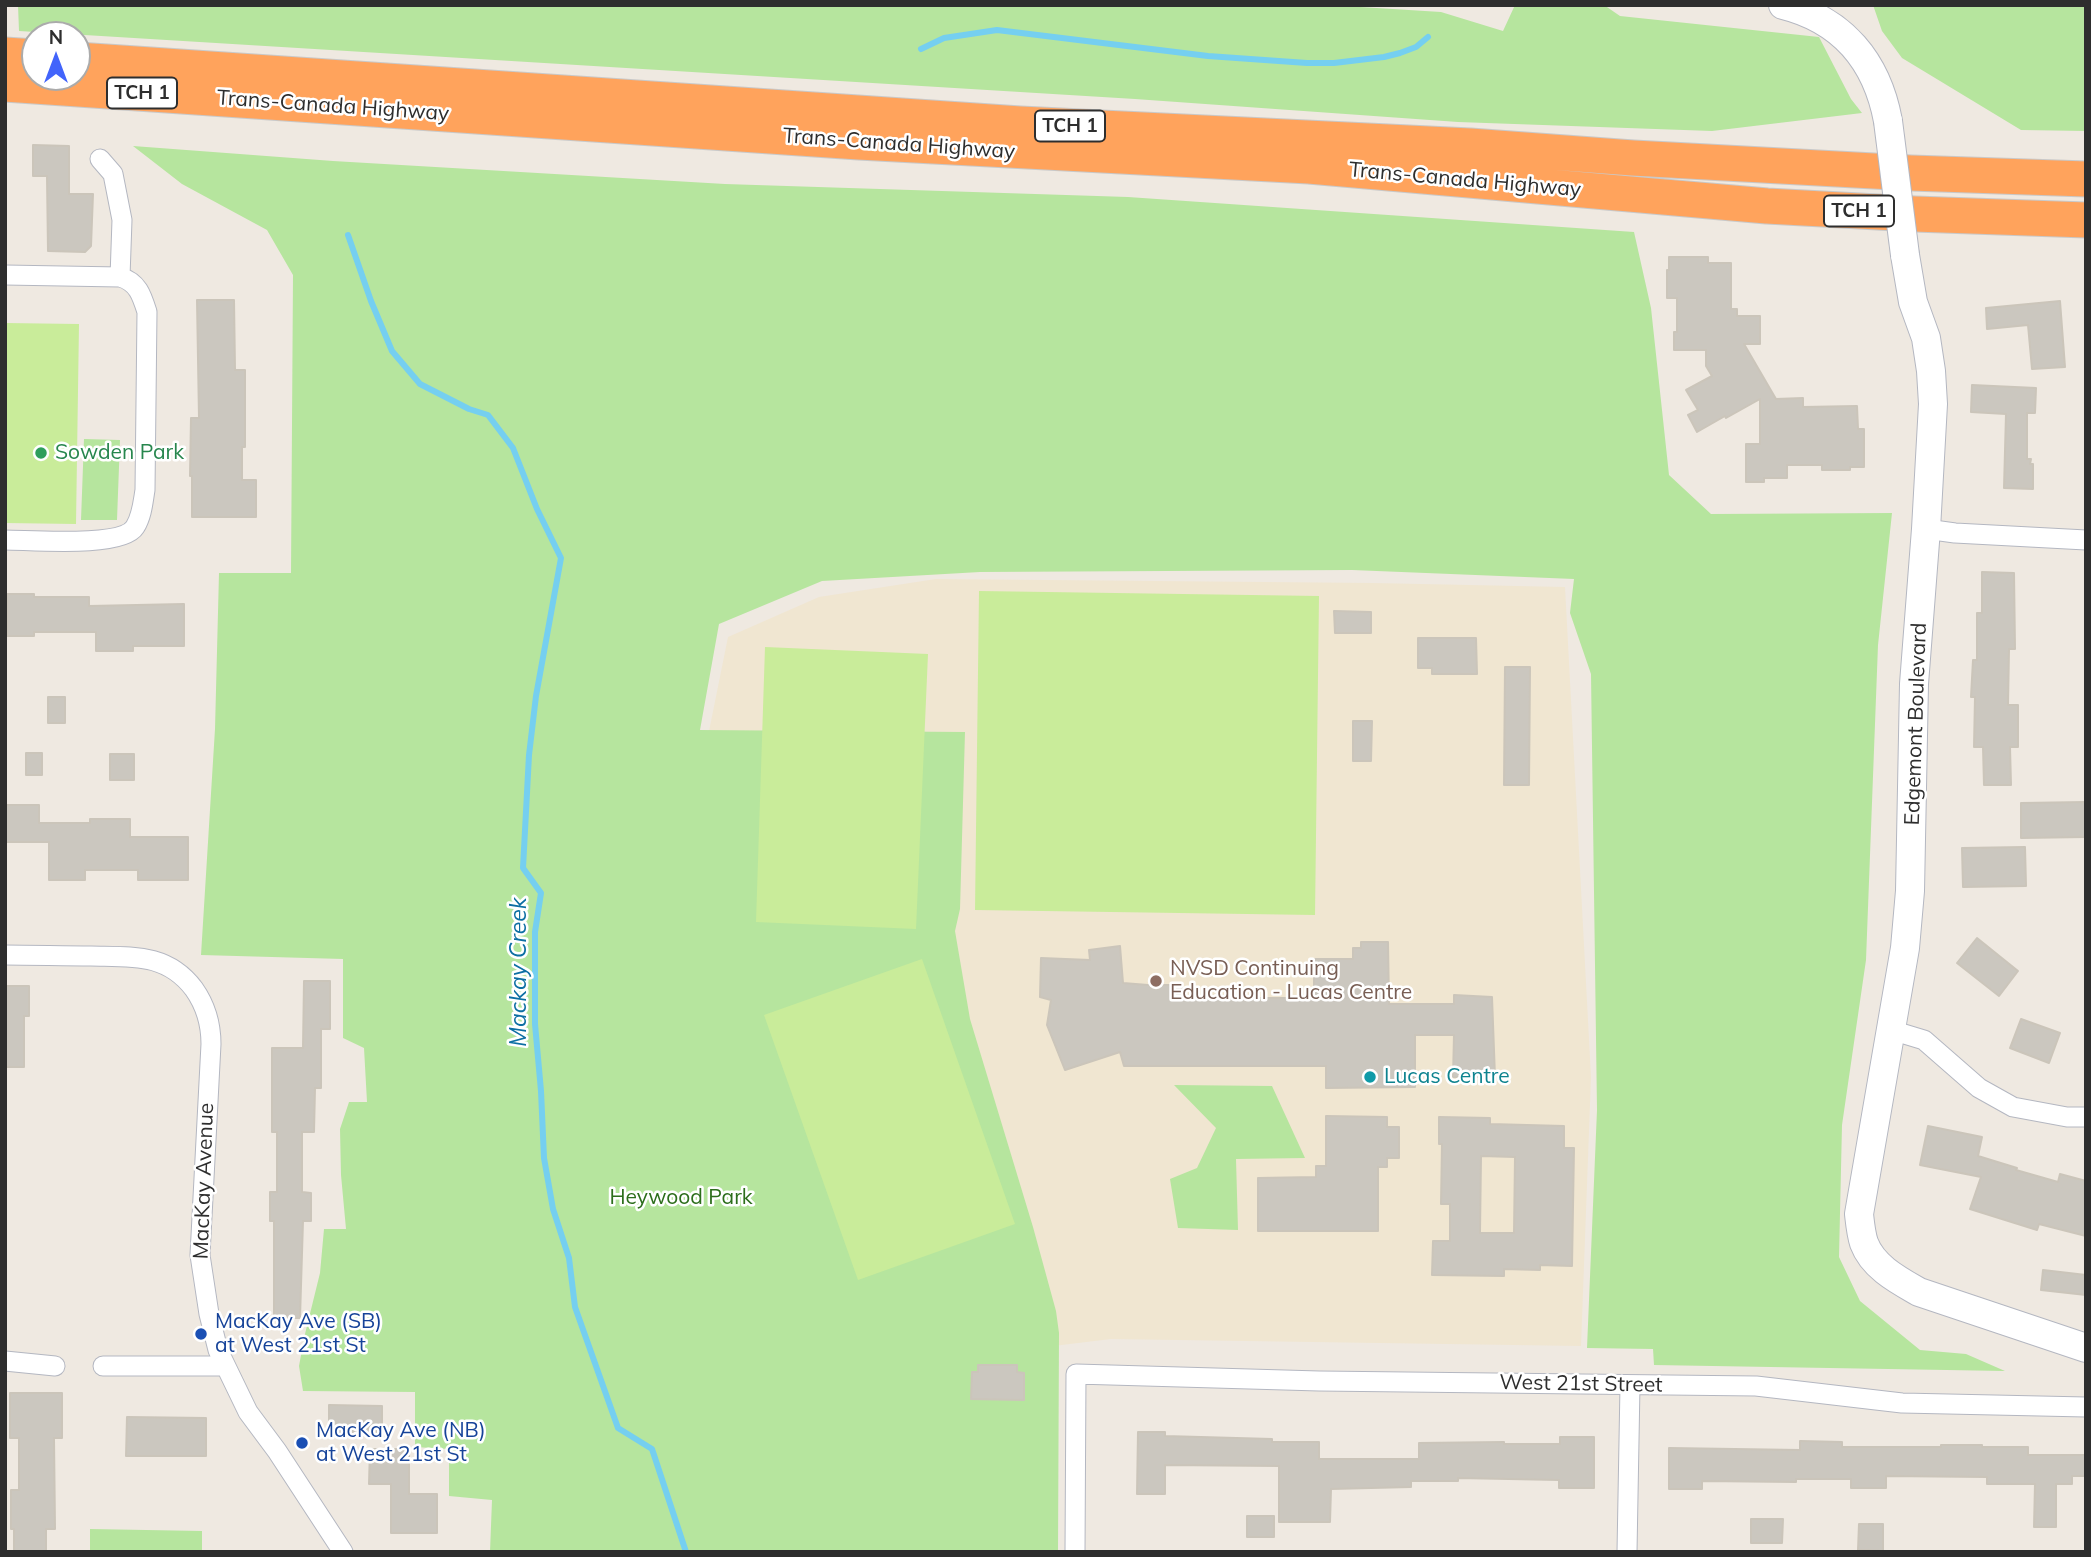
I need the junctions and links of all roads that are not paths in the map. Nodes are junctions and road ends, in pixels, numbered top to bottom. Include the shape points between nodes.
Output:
1 (1783, 5) edge
2 (91, 61) edge
3 (5, 84) edge
4 (100, 159) dead end
5 (2075, 179) edge
6 (2086, 220) edge
7 (5, 275) edge
8 (120, 277) junction
9 (1926, 529) junction
10 (5, 540) edge
11 (2086, 540) edge
12 (5, 955) edge
13 (1891, 1030) junction
14 (2086, 1117) edge
15 (2086, 1348) edge
16 (5, 1361) edge
17 (55, 1366) dead end
18 (103, 1366) dead end
19 (224, 1367) junction
20 (1630, 1385) junction
21 (2086, 1408) edge
22 (343, 1552) edge
23 (1075, 1552) edge
24 (1627, 1552) edge

1 - 9 street, Edgemont Boulevard, bridge via 1833,26 1857,49 1884,101 1913,302 1931,371
2 - 5 highway, Trans-Canada Highway / TCH 1 via 861,115
3 - 6 highway, Trans-Canada Highway / TCH 1 via 873,143 1309,166 1767,206
4 - 8 street via 113,174 122,220
7 - 8 street
8 - 10 street via 137,288 147,312 141,514 134,530 103,541
9 - 11 street
9 - 13 street, Edgemont Boulevard via 1914,684 1910,891
12 - 19 street, MacKay Avenue via 142,958 177,970 202,1001 211,1029 200,1255 209,1314
13 - 14 street via 1924,1040 1979,1088 2013,1107
13 - 15 street, Edgemont Boulevard via 1859,1214 1863,1242 1871,1256 1894,1278 1919,1292
16 - 17 street
18 - 19 street
19 - 22 street, MacKay Avenue via 248,1412
20 - 21 street, West 21st Street via 1756,1386 1902,1403
20 - 23 street, West 21st Street via 1076,1374
20 - 24 street

